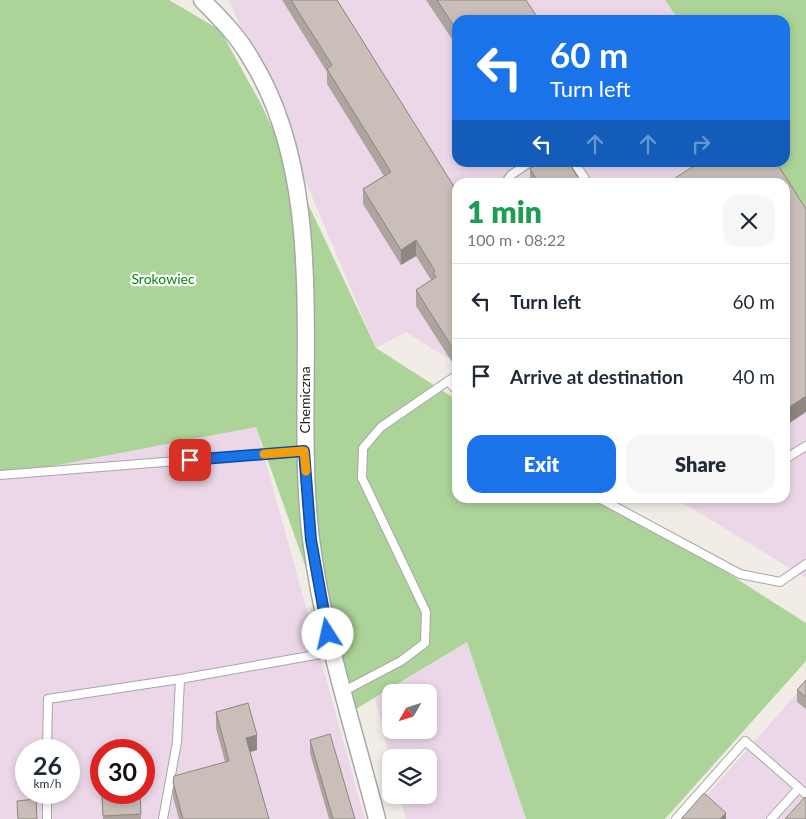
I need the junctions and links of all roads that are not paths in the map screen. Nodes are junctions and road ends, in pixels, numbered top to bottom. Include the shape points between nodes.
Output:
1 (202, 0) edge
2 (523, 167) edge
3 (578, 167) edge
4 (509, 178) edge
5 (585, 178) edge
6 (452, 379) edge
7 (448, 381) junction
8 (452, 385) edge
9 (806, 446) edge
10 (304, 451) junction
11 (790, 456) edge
12 (0, 475) edge
13 (608, 503) edge
14 (806, 564) edge
15 (332, 652) junction
16 (180, 679) junction
17 (344, 691) junction
18 (47, 739) edge
19 (799, 788) junction
20 (806, 794) edge
21 (47, 804) edge
22 (47, 819) edge
23 (163, 819) edge
24 (377, 819) edge
25 (676, 819) edge
26 (771, 819) edge

1 - 10 street, Chemiczna via 226,24 252,59 272,98 288,148 302,236
2 - 4 lane
3 - 5 lane
6 - 7 lane
7 - 8 lane
7 - 17 lane via 382,427 363,448 362,478 426,612 425,643 401,661
9 - 11 lane
10 - 12 lane
10 - 15 street, Chemiczna via 311,540
13 - 14 lane via 740,574 780,582
15 - 16 lane
15 - 17 street, Chemiczna
16 - 18 lane via 48,699
16 - 23 lane via 177,742
17 - 24 street, Chemiczna
19 - 20 lane
19 - 25 lane via 745,741
19 - 26 lane
21 - 22 lane

